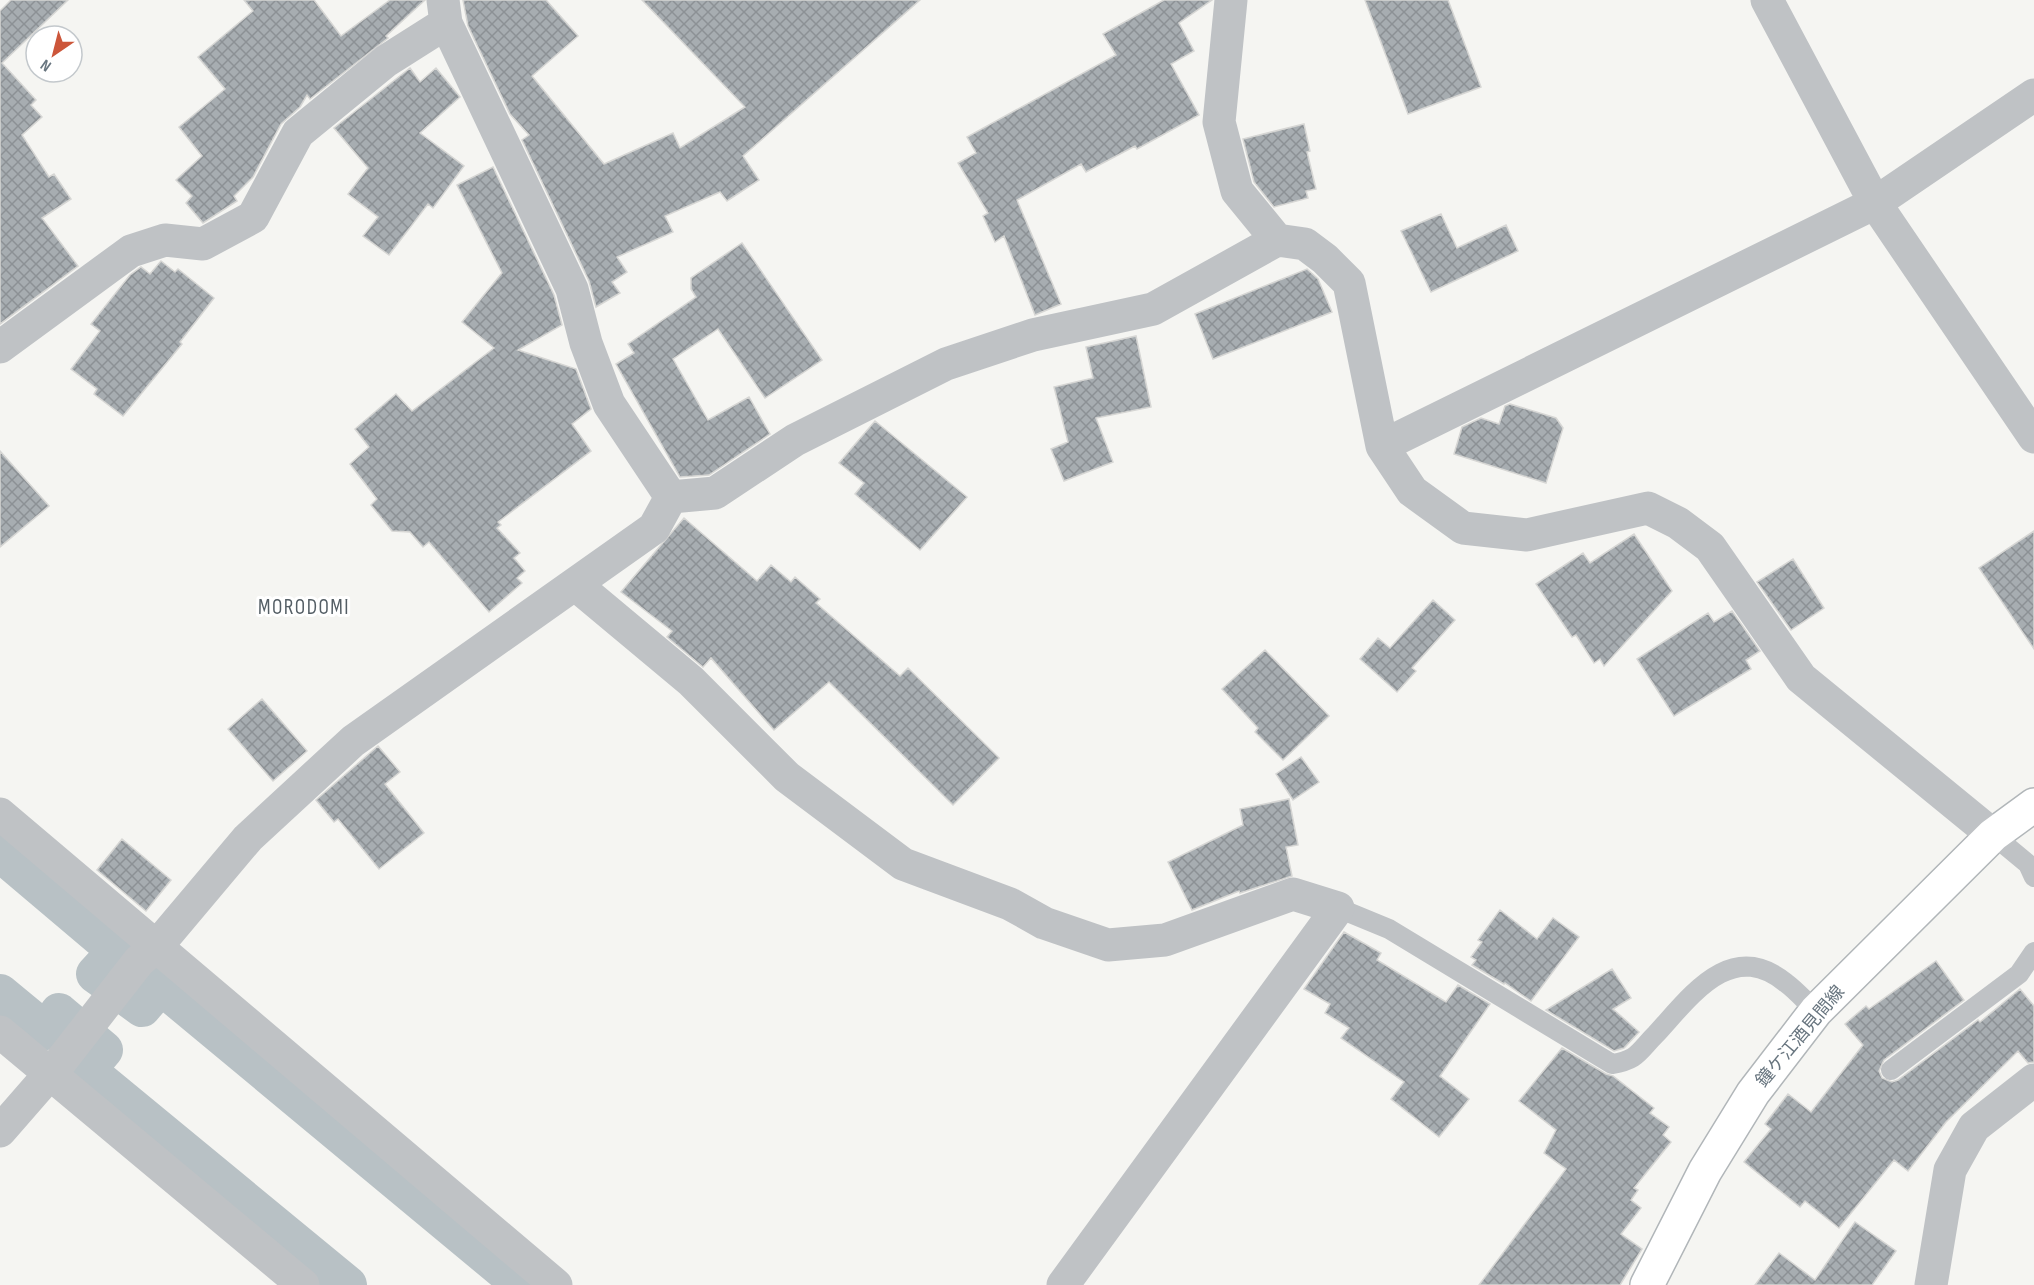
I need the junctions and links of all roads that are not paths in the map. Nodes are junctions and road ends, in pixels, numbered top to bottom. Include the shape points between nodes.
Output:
1 (1231, 0) edge
2 (1767, 0) edge
3 (444, 12) edge
4 (2034, 94) edge
5 (1875, 203) junction
6 (1277, 240) junction
7 (0, 347) edge
8 (2034, 437) edge
9 (1382, 446) junction
10 (671, 497) junction
11 (576, 585) junction
12 (2034, 805) edge
13 (0, 814) edge
14 (1993, 834) junction
15 (2034, 877) edge
16 (1338, 908) junction
17 (2034, 952) edge
18 (148, 954) junction
19 (1816, 1011) junction
20 (0, 1032) edge
21 (55, 1067) junction
22 (1891, 1070) dead end
23 (2034, 1080) edge
24 (0, 1131) edge
25 (303, 1285) edge
26 (556, 1285) edge
27 (1063, 1285) edge
28 (1647, 1285) edge
29 (1931, 1285) edge

1 - 6 street via 1220,122 1237,191
2 - 5 street
3 - 7 street via 298,133 253,217 203,244 165,240 132,251
3 - 10 street via 572,289 586,343 609,404
4 - 5 street
5 - 8 street
5 - 9 street
6 - 9 street via 1305,244 1349,283
6 - 10 street via 1153,309 1033,335 946,364 795,440 715,493
9 - 14 street via 1412,491 1463,528 1527,535 1648,508 1678,523 1710,547 1801,678
10 - 11 street via 654,528
11 - 16 street via 691,681 787,777 903,864 1010,904 1044,923 1108,945 1165,940 1293,894
11 - 18 street via 353,741 248,838
12 - 14 main road, 鐘ケ江酒見間線
13 - 18 street
14 - 15 lane via 2028,864
14 - 19 main road, 鐘ケ江酒見間線
16 - 19 lane via 1389,929 1612,1064 1630,1061 1703,984 1735,966 1760,968 1785,981
16 - 27 street
17 - 22 lane via 2019,974
18 - 21 street
18 - 26 street
19 - 28 main road, 鐘ケ江酒見間線 via 1753,1093 1705,1171
20 - 21 street
21 - 24 street
21 - 25 street
23 - 29 street via 1974,1126 1950,1170

